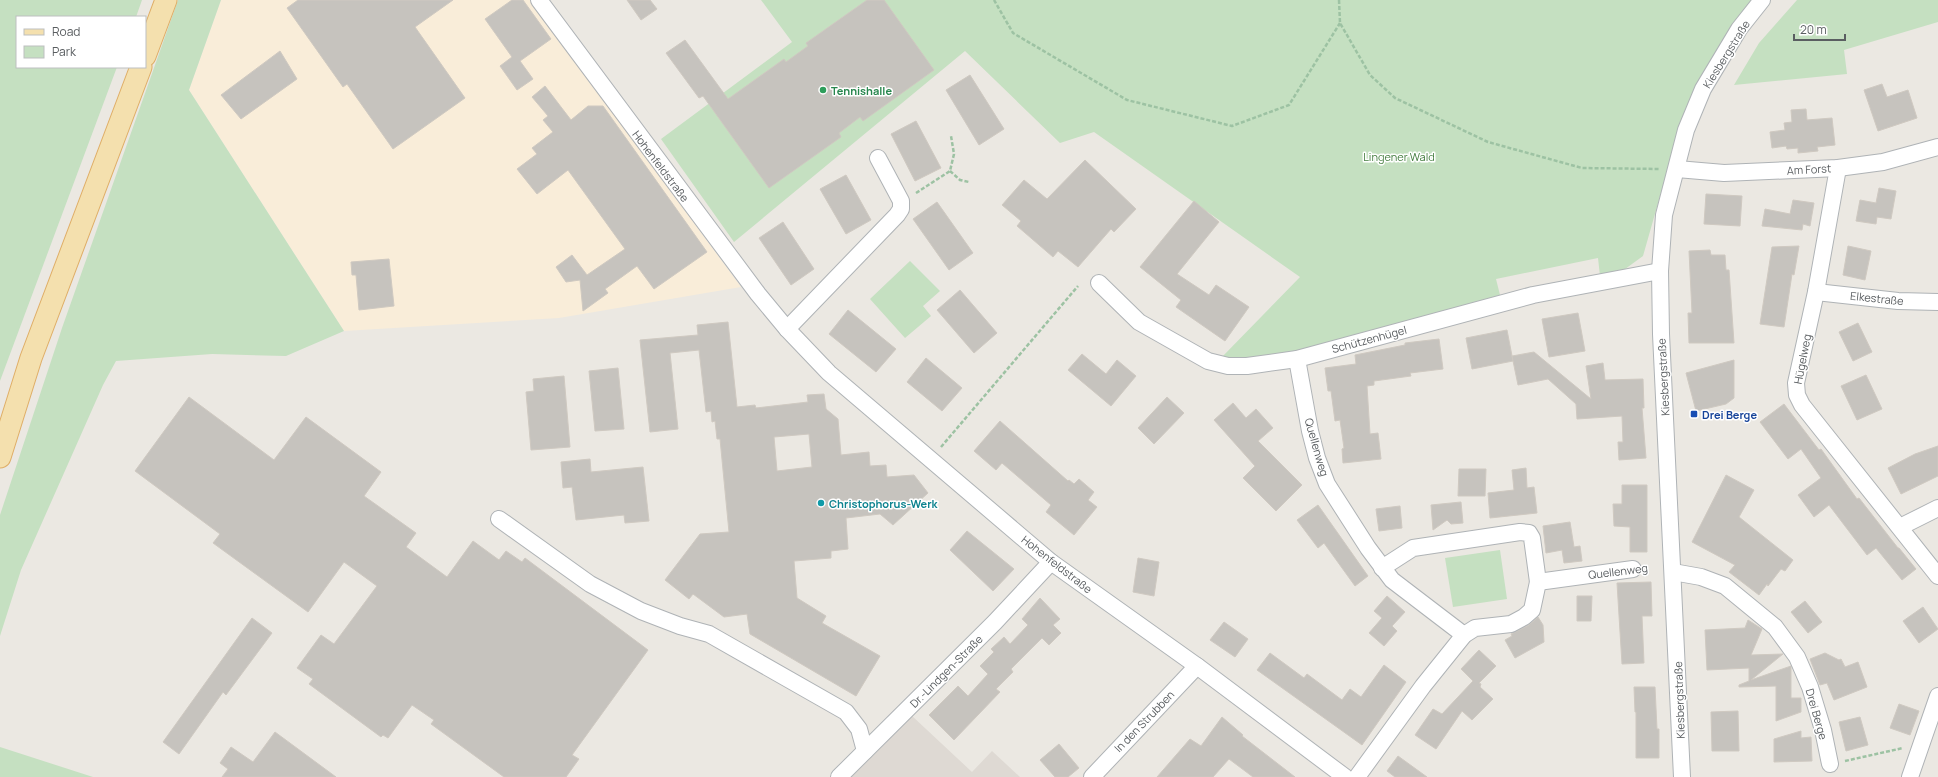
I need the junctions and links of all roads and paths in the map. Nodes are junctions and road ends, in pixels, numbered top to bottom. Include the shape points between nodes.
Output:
1 (166, 0) edge
2 (538, 0) edge
3 (994, 0) edge
4 (1339, 0) edge
5 (1762, 0) edge
6 (1340, 23) junction
7 (146, 53) edge
8 (141, 68) edge
9 (951, 136) dead end
10 (1938, 147) edge
11 (878, 158) dead end
12 (1838, 168) junction
13 (1677, 169) junction
14 (950, 171) junction
15 (969, 182) dead end
16 (901, 201) junction
17 (1660, 271) junction
18 (1099, 283) dead end
19 (1078, 286) dead end
20 (1816, 292) junction
21 (1938, 302) edge
22 (787, 329) junction
23 (1297, 359) junction
24 (0, 457) edge
25 (931, 460) junction
26 (1938, 508) edge
27 (499, 519) dead end
28 (1900, 527) junction
29 (1051, 562) junction
30 (1382, 568) junction
31 (1633, 569) dead end
32 (1673, 572) junction
33 (1938, 576) edge
34 (1538, 582) junction
35 (1464, 635) junction
36 (1197, 666) junction
37 (1938, 696) edge
38 (1921, 744) junction
39 (865, 751) junction
40 (1830, 764) joint
41 (839, 777) edge
42 (1092, 777) edge
43 (1345, 777) edge
44 (1357, 777) edge
45 (1682, 777) edge
46 (1910, 777) edge

1 - 7 main road
2 - 22 street, Hohenfeldstraße
3 - 6 path via 1013,33 1127,100 1232,126 1289,105
4 - 6 path
5 - 13 street, Kiesbergstraße via 1739,29 1703,89 1686,130
6 - 13 path via 1370,75 1395,98 1488,142 1582,168
8 - 24 main road via 31,358
9 - 14 path via 954,154
10 - 12 street, Am Forst via 1883,162
11 - 16 street
12 - 13 street, Am Forst via 1724,173
12 - 20 street, Hügelweg
13 - 17 street, Kiesbergstraße via 1664,215
14 - 15 path via 960,180
14 - 16 path
16 - 22 street via 901,209 896,215
17 - 23 street, Schützenhügel via 1533,295
17 - 32 street, Kiesbergstraße
18 - 23 street, Schützenhügel via 1139,322 1208,361 1228,366 1247,366
19 - 25 path
20 - 21 street, Elkestraße via 1898,301
20 - 28 street, Hügelweg via 1796,383 1797,395 1802,405
22 - 25 street, Hohenfeldstraße via 829,373
23 - 30 street, Quellenweg via 1310,431 1328,484
25 - 29 street, Hohenfeldstraße
26 - 28 street
27 - 39 street via 590,584 641,611 709,634 846,712 859,729
28 - 33 street, Hügelweg
29 - 36 street, Hohenfeldstraße
29 - 39 street, Dr.-Lindgen-Straße via 995,622
30 - 34 street via 1413,548 1520,532 1529,533 1532,538
30 - 35 street, Quellenweg via 1392,580
31 - 34 street, Quellenweg
32 - 40 street, Drei Berge via 1701,577 1725,586 1775,627 1797,657 1810,687
32 - 45 street, Kiesbergstraße
34 - 35 street via 1532,610 1524,617 1511,624 1475,628
35 - 44 street via 1423,686
36 - 42 street, In den Strubben
36 - 43 street, Hohenfeldstraße
37 - 38 street
38 - 40 path
38 - 46 street
39 - 41 street, Dr.-Lindgen-Straße

